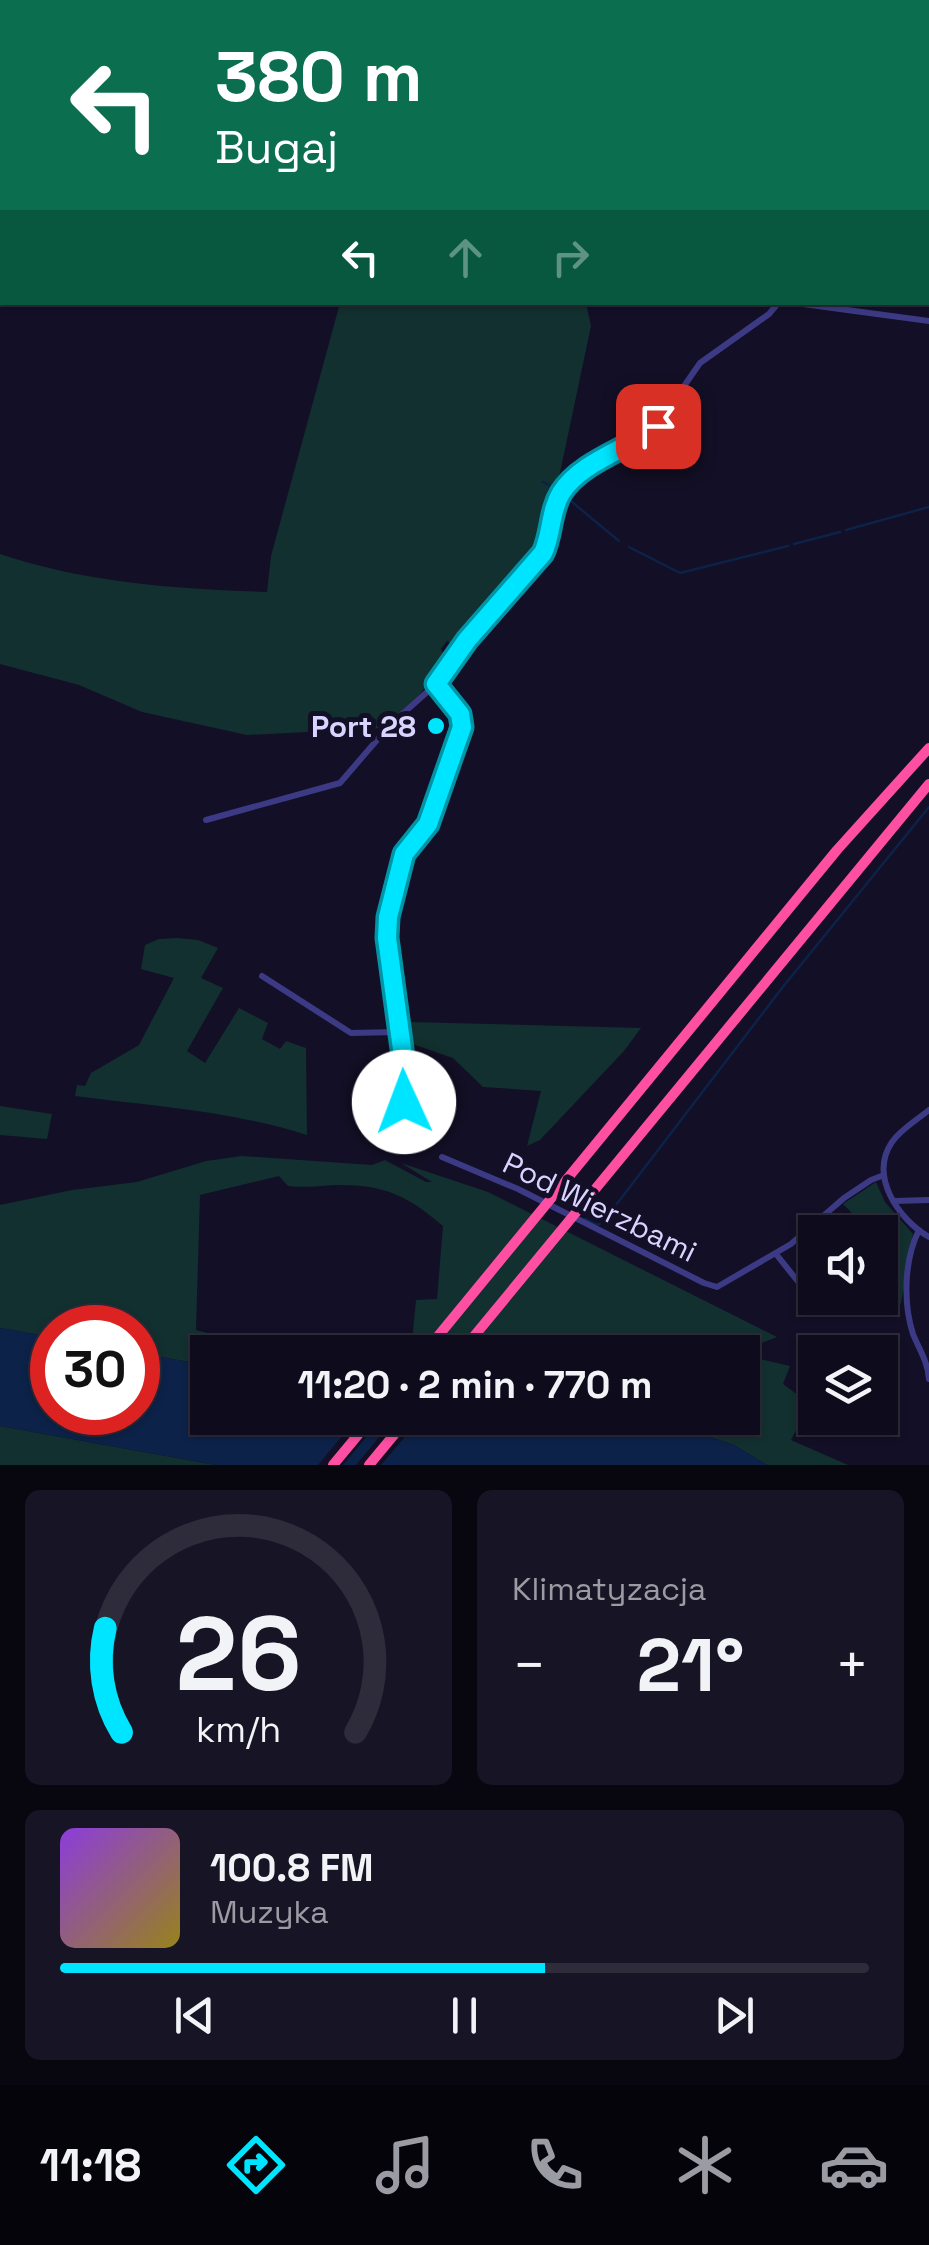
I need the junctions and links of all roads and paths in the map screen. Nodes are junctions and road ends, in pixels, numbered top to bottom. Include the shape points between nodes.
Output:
1 (777, 305) edge
2 (810, 305) edge
3 (929, 321) edge
4 (436, 684) junction
5 (929, 748) edge
6 (929, 784) edge
7 (206, 820) dead end
8 (262, 976) dead end
9 (398, 1032) junction
10 (929, 1110) edge
11 (401, 1130) dead end
12 (442, 1157) dead end
13 (884, 1175) junction
14 (929, 1200) edge
15 (894, 1201) junction
16 (919, 1230) junction
17 (929, 1236) edge
18 (776, 1254) junction
19 (798, 1282) edge
20 (439, 1335) edge
21 (475, 1335) edge
22 (928, 1379) edge
23 (358, 1435) edge
24 (394, 1435) edge
25 (333, 1465) edge
26 (369, 1465) edge

1 - 4 street via 700,363 655,428 569,482 556,502 543,553
2 - 3 street
4 - 7 street via 388,726 344,781
4 - 9 street via 460,714 462,727 428,824 404,854 388,917
5 - 20 highway via 837,850
6 - 21 highway
8 - 9 street via 351,1033
9 - 11 street
10 - 13 street via 892,1142
12 - 18 street, Pod Wierzbami via 710,1286 729,1283
13 - 15 street
13 - 18 street, Pod Wierzbami via 844,1198
14 - 15 street
15 - 16 street
16 - 17 street
16 - 22 street via 906,1298
18 - 19 street
23 - 25 highway
24 - 26 highway

